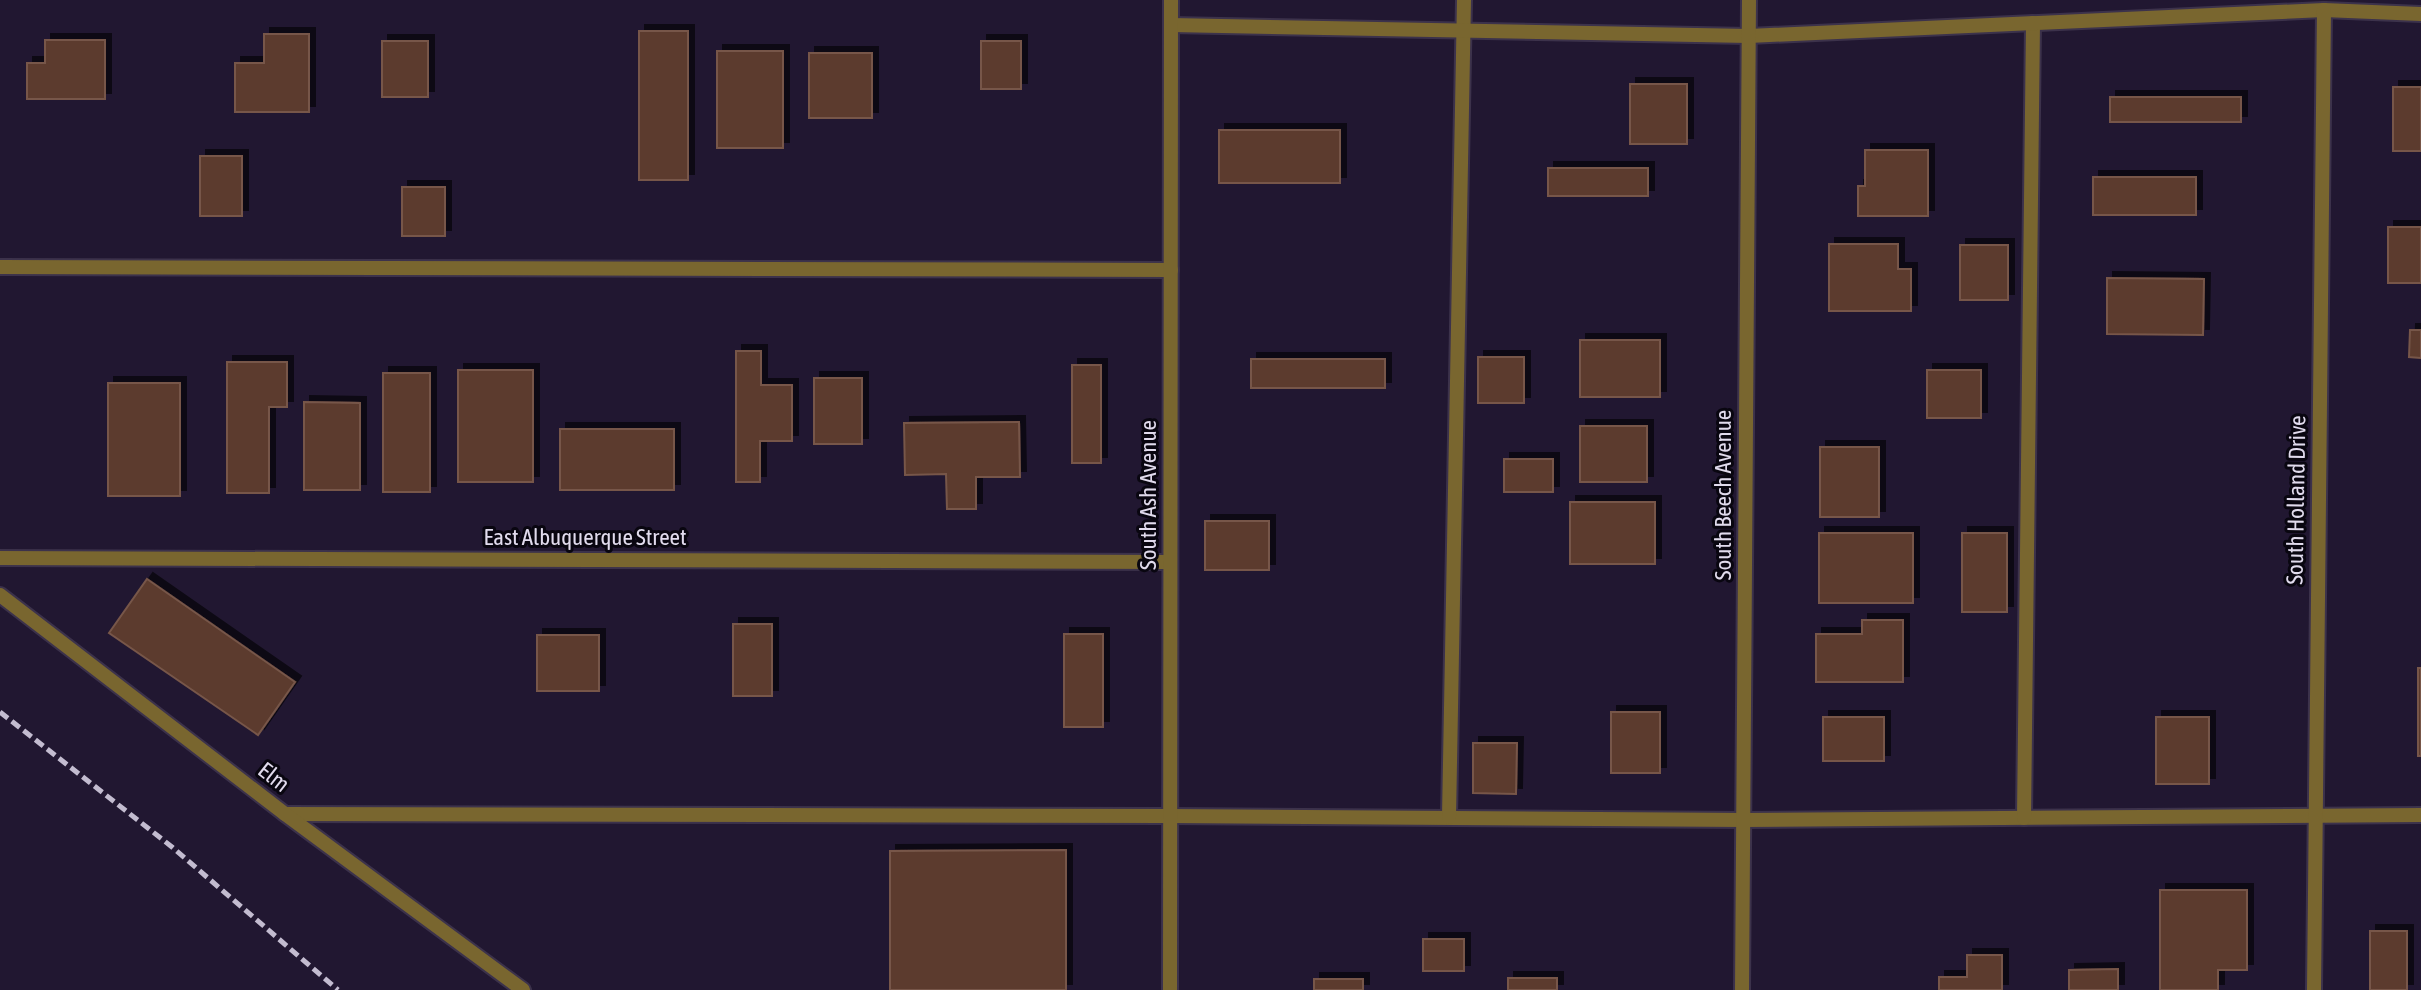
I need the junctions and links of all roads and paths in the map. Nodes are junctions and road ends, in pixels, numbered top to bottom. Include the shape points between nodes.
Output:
1 (1171, 0) edge
2 (1464, 0) edge
3 (1749, 0) edge
4 (2324, 5) edge
5 (2421, 14) edge
6 (2033, 23) junction
7 (1171, 25) junction
8 (1464, 30) junction
9 (1749, 36) junction
10 (0, 267) edge
11 (1171, 270) junction
12 (0, 558) edge
13 (1170, 562) junction
14 (0, 595) edge
15 (285, 814) junction
16 (2421, 815) edge
17 (1170, 816) junction
18 (2315, 816) junction
19 (1450, 817) junction
20 (2024, 818) junction
21 (1744, 820) junction
22 (523, 990) edge
23 (1170, 990) edge
24 (1742, 990) edge
25 (2314, 990) edge

1 - 7 street, South Ash Avenue
2 - 8 street
3 - 9 street, South Beech Avenue
4 - 5 street
4 - 6 street
4 - 18 street, South Holland Drive
6 - 9 street
6 - 20 street
7 - 8 street
7 - 11 street, South Ash Avenue
8 - 9 street
8 - 19 street
9 - 21 street, South Beech Avenue
10 - 11 street
11 - 13 street, South Ash Avenue
12 - 13 street, East Albuquerque Street
13 - 17 street, South Ash Avenue
14 - 15 street, Elm
15 - 17 street
15 - 22 street, Elm
16 - 18 street
17 - 19 street
17 - 23 street, South Ash Avenue
18 - 20 street
18 - 25 street, South Holland Drive
19 - 21 street
20 - 21 street
21 - 24 street, South Beech Avenue

